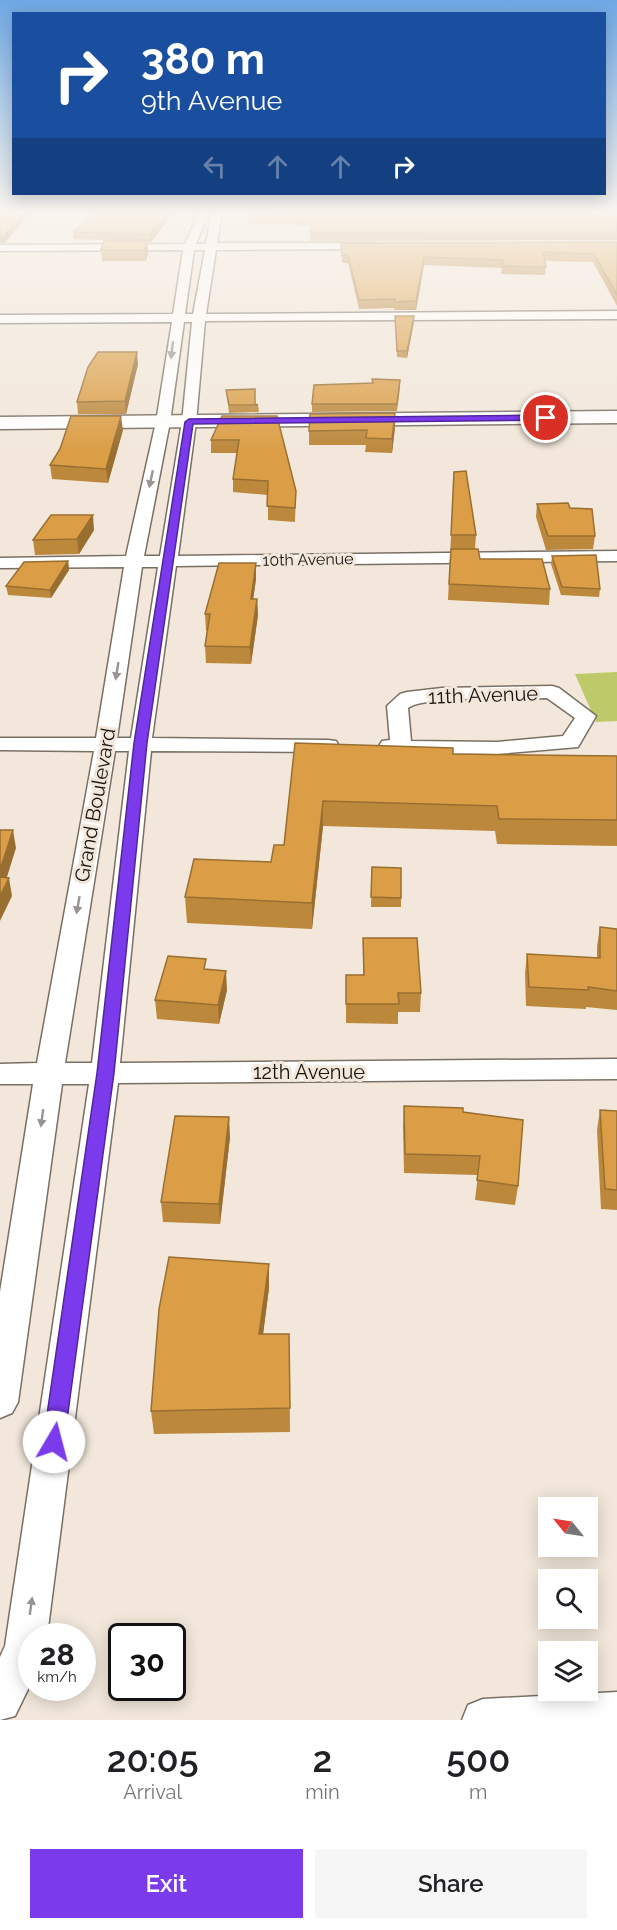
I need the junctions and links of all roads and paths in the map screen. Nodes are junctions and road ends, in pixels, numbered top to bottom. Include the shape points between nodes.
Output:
1 (181, 292) edge
2 (203, 292) edge
3 (617, 315) edge
4 (177, 318) junction
5 (199, 318) junction
6 (0, 319) edge
7 (617, 417) edge
8 (176, 422) junction
9 (0, 423) edge
10 (617, 556) edge
11 (134, 561) junction
12 (168, 561) junction
13 (0, 563) edge
14 (106, 743) junction
15 (141, 743) junction
16 (0, 744) edge
17 (401, 747) junction
18 (617, 1069) edge
19 (105, 1073) junction
20 (0, 1074) edge
21 (49, 1074) junction
22 (0, 1402) edge
23 (0, 1701) edge
24 (617, 1713) edge
25 (483, 1720) edge

1 - 4 street, Grand Boulevard
2 - 5 street, Grand Boulevard
3 - 5 street
4 - 5 street
4 - 6 street
4 -> 8 street, Grand Boulevard
5 - 8 street, Grand Boulevard
7 - 8 street
8 - 9 street
8 -> 11 street, Grand Boulevard
8 - 12 street, Grand Boulevard
10 - 12 street, 10th Avenue
11 - 12 street, 10th Avenue
11 - 13 street, 10th Avenue
11 -> 14 street, Grand Boulevard
12 - 15 street, Grand Boulevard
14 - 15 street, 11th Avenue
14 - 16 street, 11th Avenue
14 -> 21 street, Grand Boulevard
15 - 17 street, 11th Avenue
15 - 19 street, Grand Boulevard
17 - 17 street, 11th Avenue via 397,706 407,698 552,692 586,716 570,742 497,748
18 - 19 street, 12th Avenue
19 - 21 street, 12th Avenue
23 -> 19 street, Grand Boulevard via 25,1650
20 - 21 street, 12th Avenue
21 -> 22 street, Grand Boulevard
24 - 25 street

